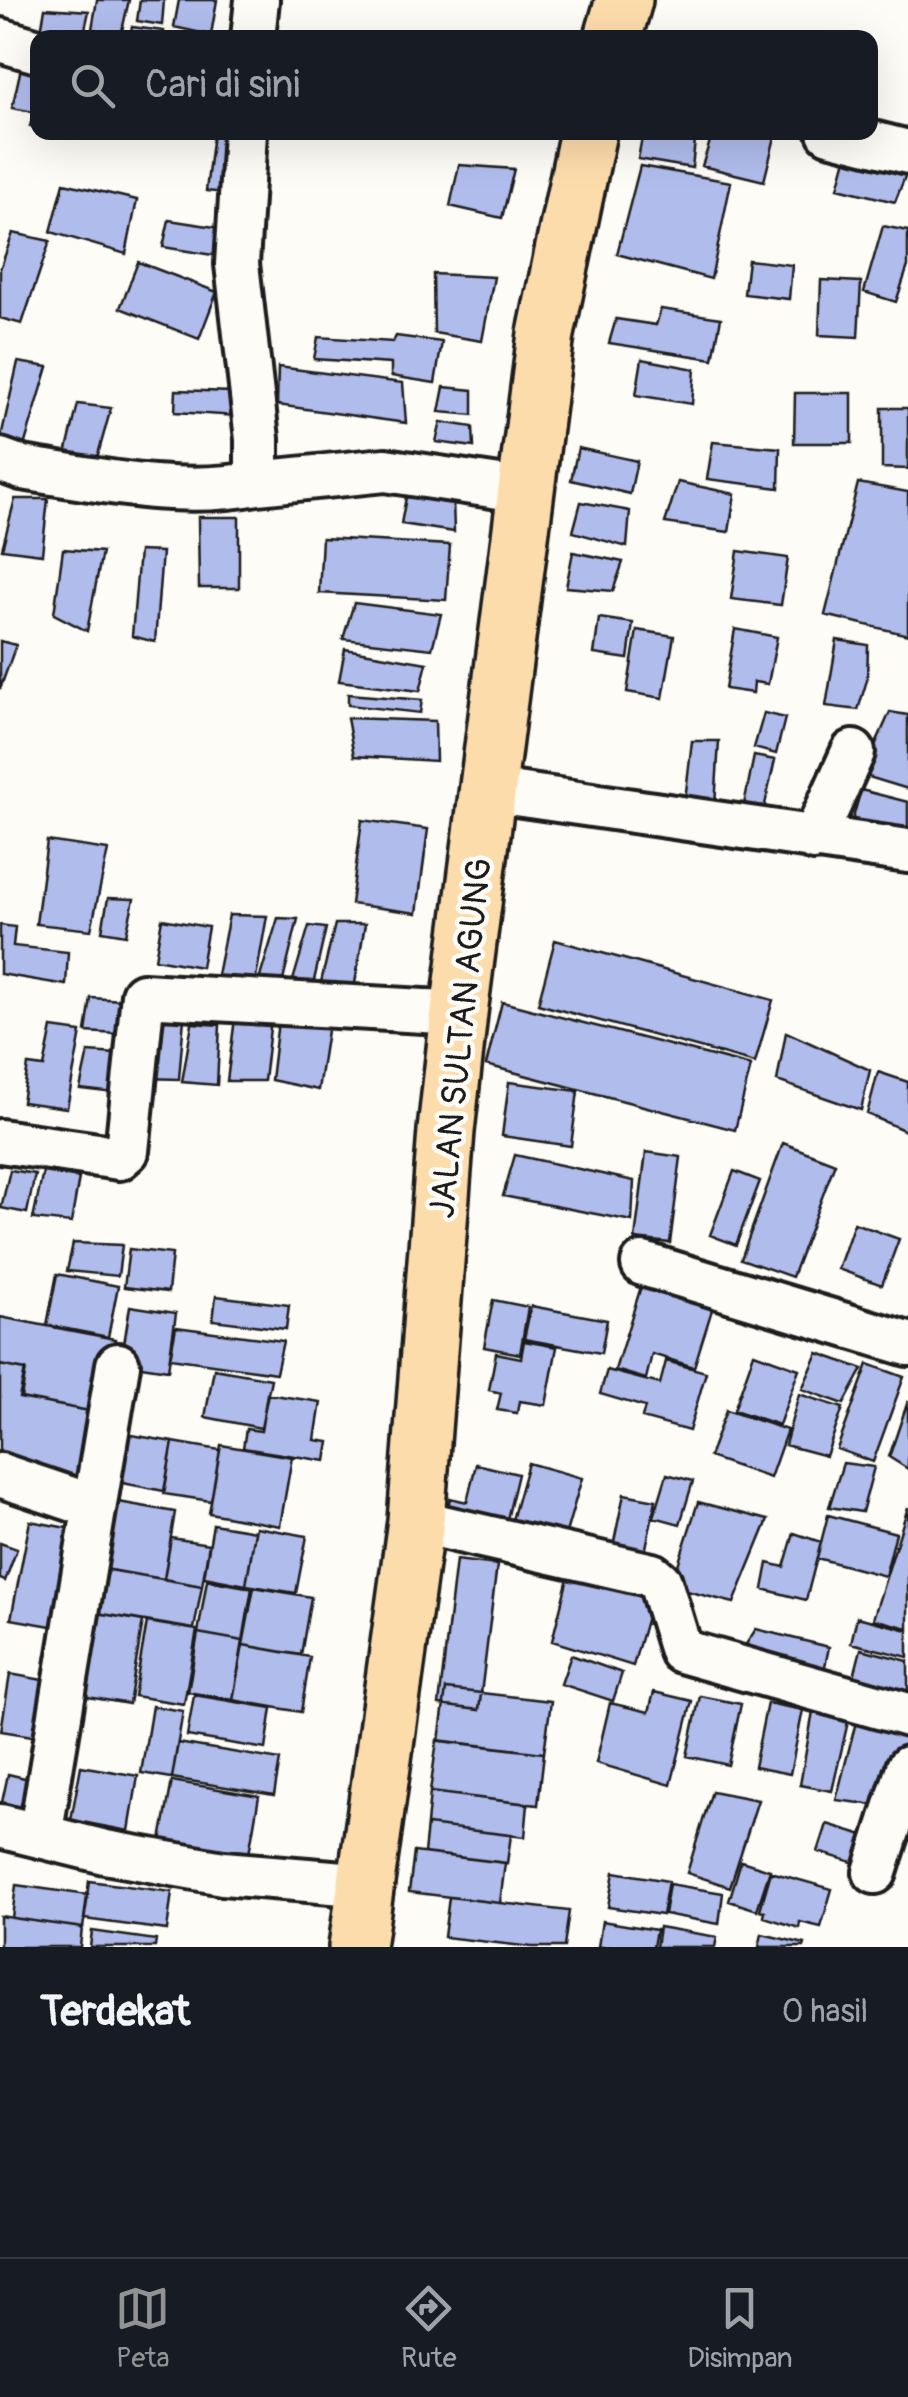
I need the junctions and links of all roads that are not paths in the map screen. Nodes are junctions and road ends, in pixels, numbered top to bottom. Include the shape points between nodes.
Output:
1 (257, 0) edge
2 (624, 0) edge
3 (254, 30) edge
4 (615, 30) edge
5 (0, 40) edge
6 (30, 49) edge
7 (245, 140) edge
8 (586, 140) edge
9 (861, 140) edge
10 (908, 152) edge
11 (0, 460) edge
12 (257, 483) junction
13 (526, 491) junction
14 (854, 752) dead end
15 (489, 790) junction
16 (814, 839) junction
17 (908, 851) edge
18 (459, 1013) junction
19 (0, 1141) edge
20 (644, 1264) dead end
21 (908, 1344) edge
22 (118, 1365) dead end
23 (0, 1475) edge
24 (92, 1506) junction
25 (416, 1521) junction
26 (908, 1715) edge
27 (908, 1768) edge
28 (20, 1831) edge
29 (875, 1872) dead end
30 (368, 1885) junction
31 (357, 1947) edge

1 - 3 street
2 - 4 highway
5 - 6 street
7 - 12 street via 237,264
8 - 13 highway, JALAN SULTAN AGUNG via 546,334
9 - 10 street
11 - 12 street via 167,490
12 - 13 street via 384,470
13 - 15 highway, JALAN SULTAN AGUNG
14 - 16 street
15 - 16 street
15 - 18 highway, JALAN SULTAN AGUNG
16 - 17 street
18 - 19 street via 143,995 128,1150 119,1158
18 - 25 highway, JALAN SULTAN AGUNG
20 - 21 street
22 - 24 street
23 - 24 street
24 - 28 street
25 - 26 street via 652,1575 688,1654
25 - 30 highway, JALAN SULTAN AGUNG
27 - 29 street
28 - 30 street via 223,1873
30 - 31 highway, JALAN SULTAN AGUNG

